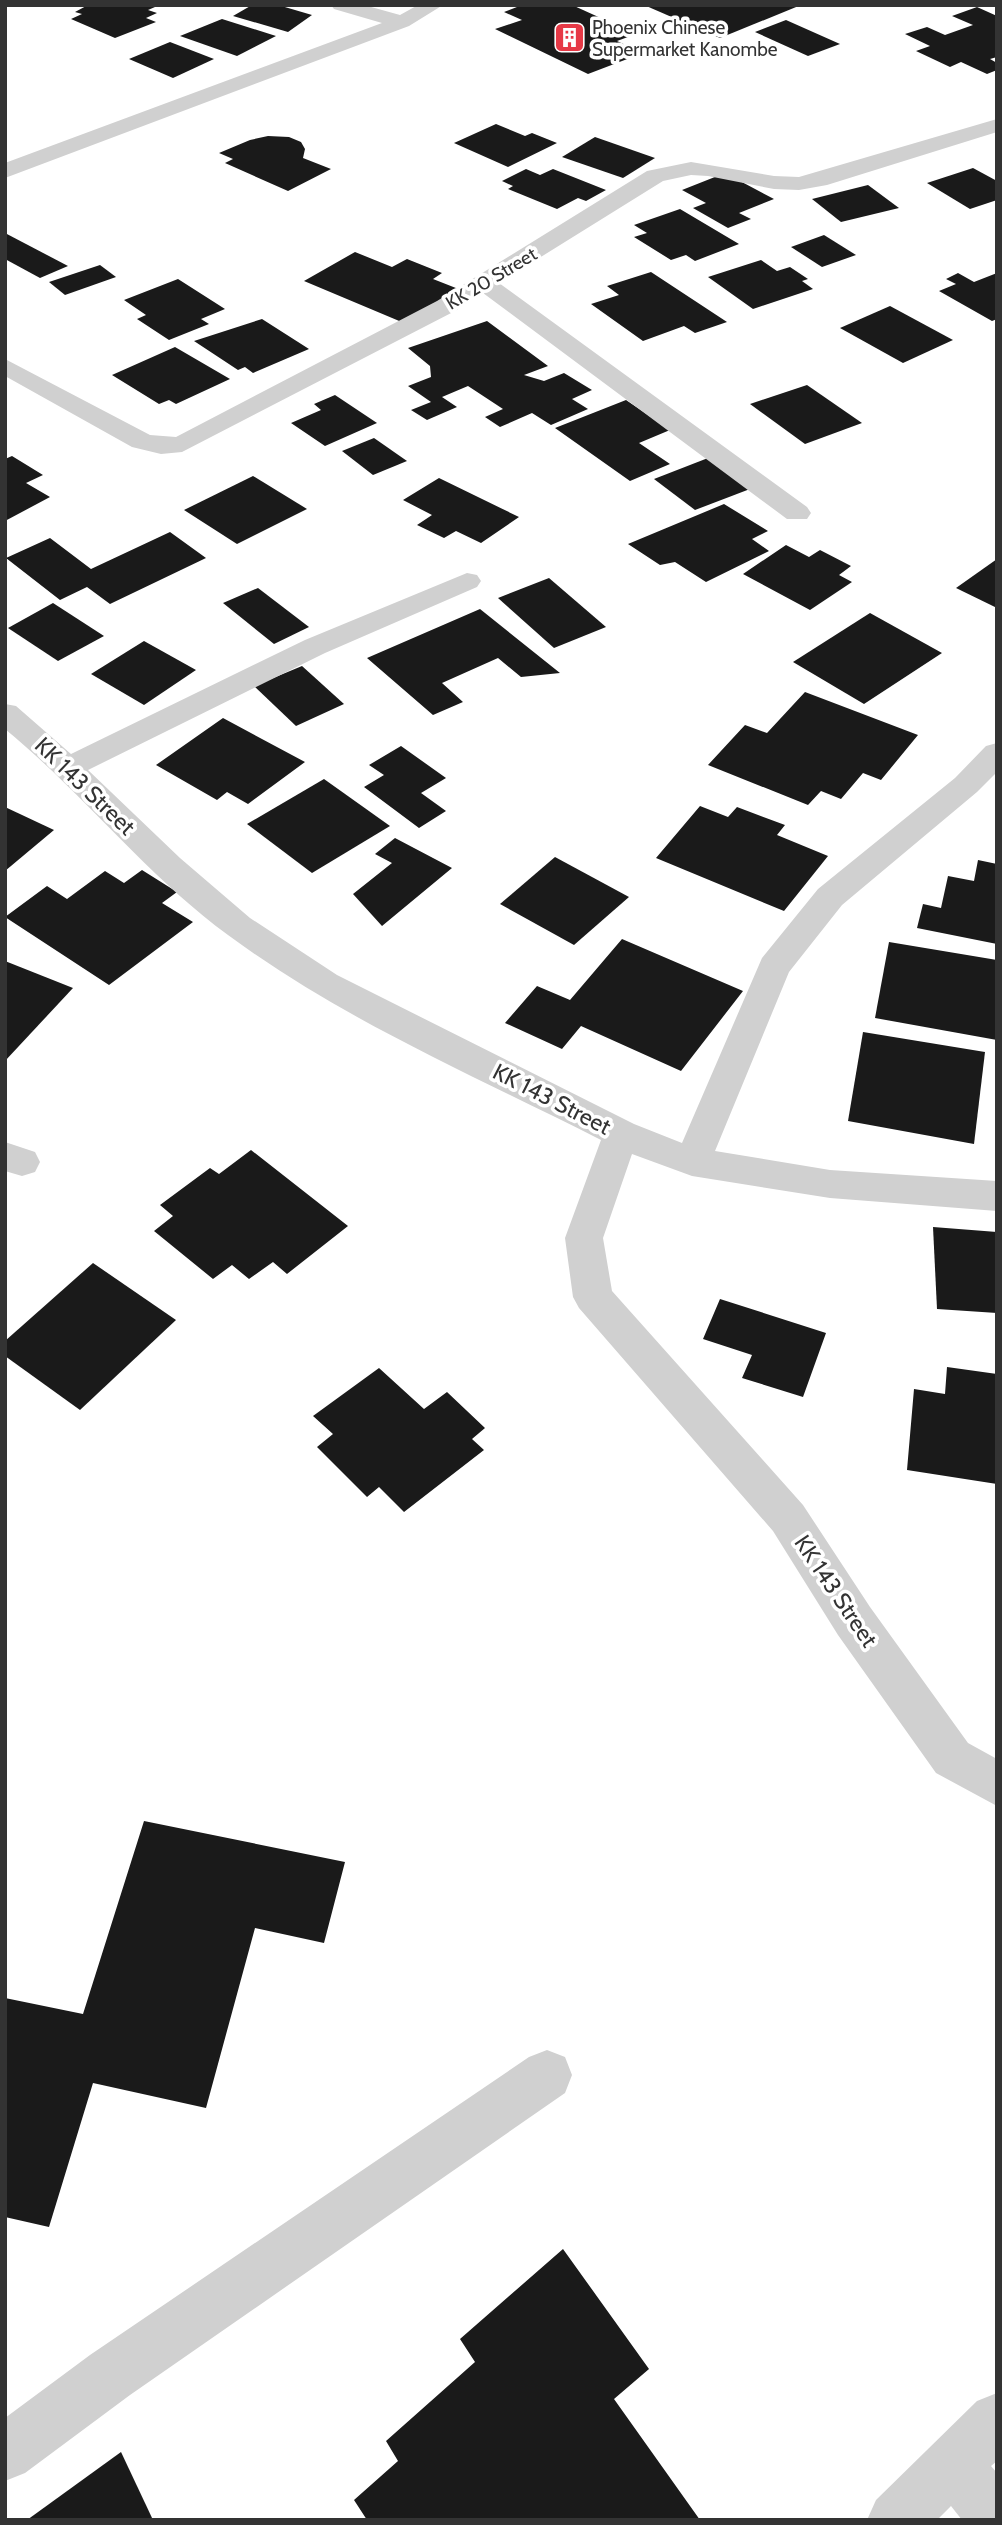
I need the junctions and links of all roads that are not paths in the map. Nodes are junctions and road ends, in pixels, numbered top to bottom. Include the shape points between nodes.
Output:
1 (341, 5) edge
2 (433, 5) edge
3 (402, 22) junction
4 (997, 125) edge
5 (5, 171) edge
6 (484, 283) junction
7 (5, 366) edge
8 (797, 513) dead end
9 (467, 582) dead end
10 (5, 713) edge
11 (997, 753) edge
12 (68, 768) junction
13 (621, 1134) junction
14 (692, 1163) junction
15 (997, 1196) edge
16 (997, 1784) edge
17 (547, 2076) dead end
18 (997, 2421) edge
19 (5, 2453) edge
20 (954, 2466) junction
21 (997, 2517) edge
22 (896, 2520) edge

1 - 3 street
2 - 3 street
3 - 5 street
4 - 6 street, KK 20 Street via 793,184 723,170 673,169
6 - 7 street, KK 20 Street via 355,356 182,444 161,446 141,440
6 - 8 street
9 - 12 street via 232,685
10 - 12 street, KK 143 Street
11 - 14 street via 966,785 830,897 774,967
12 - 13 street, KK 143 Street via 168,866 239,926 325,984
13 - 14 street
13 - 16 street, KK 143 Street via 583,1238 593,1297 788,1518 854,1621 952,1758
14 - 15 street via 830,1184
17 - 19 street via 110,2375
18 - 20 street
20 - 21 street
20 - 22 street

